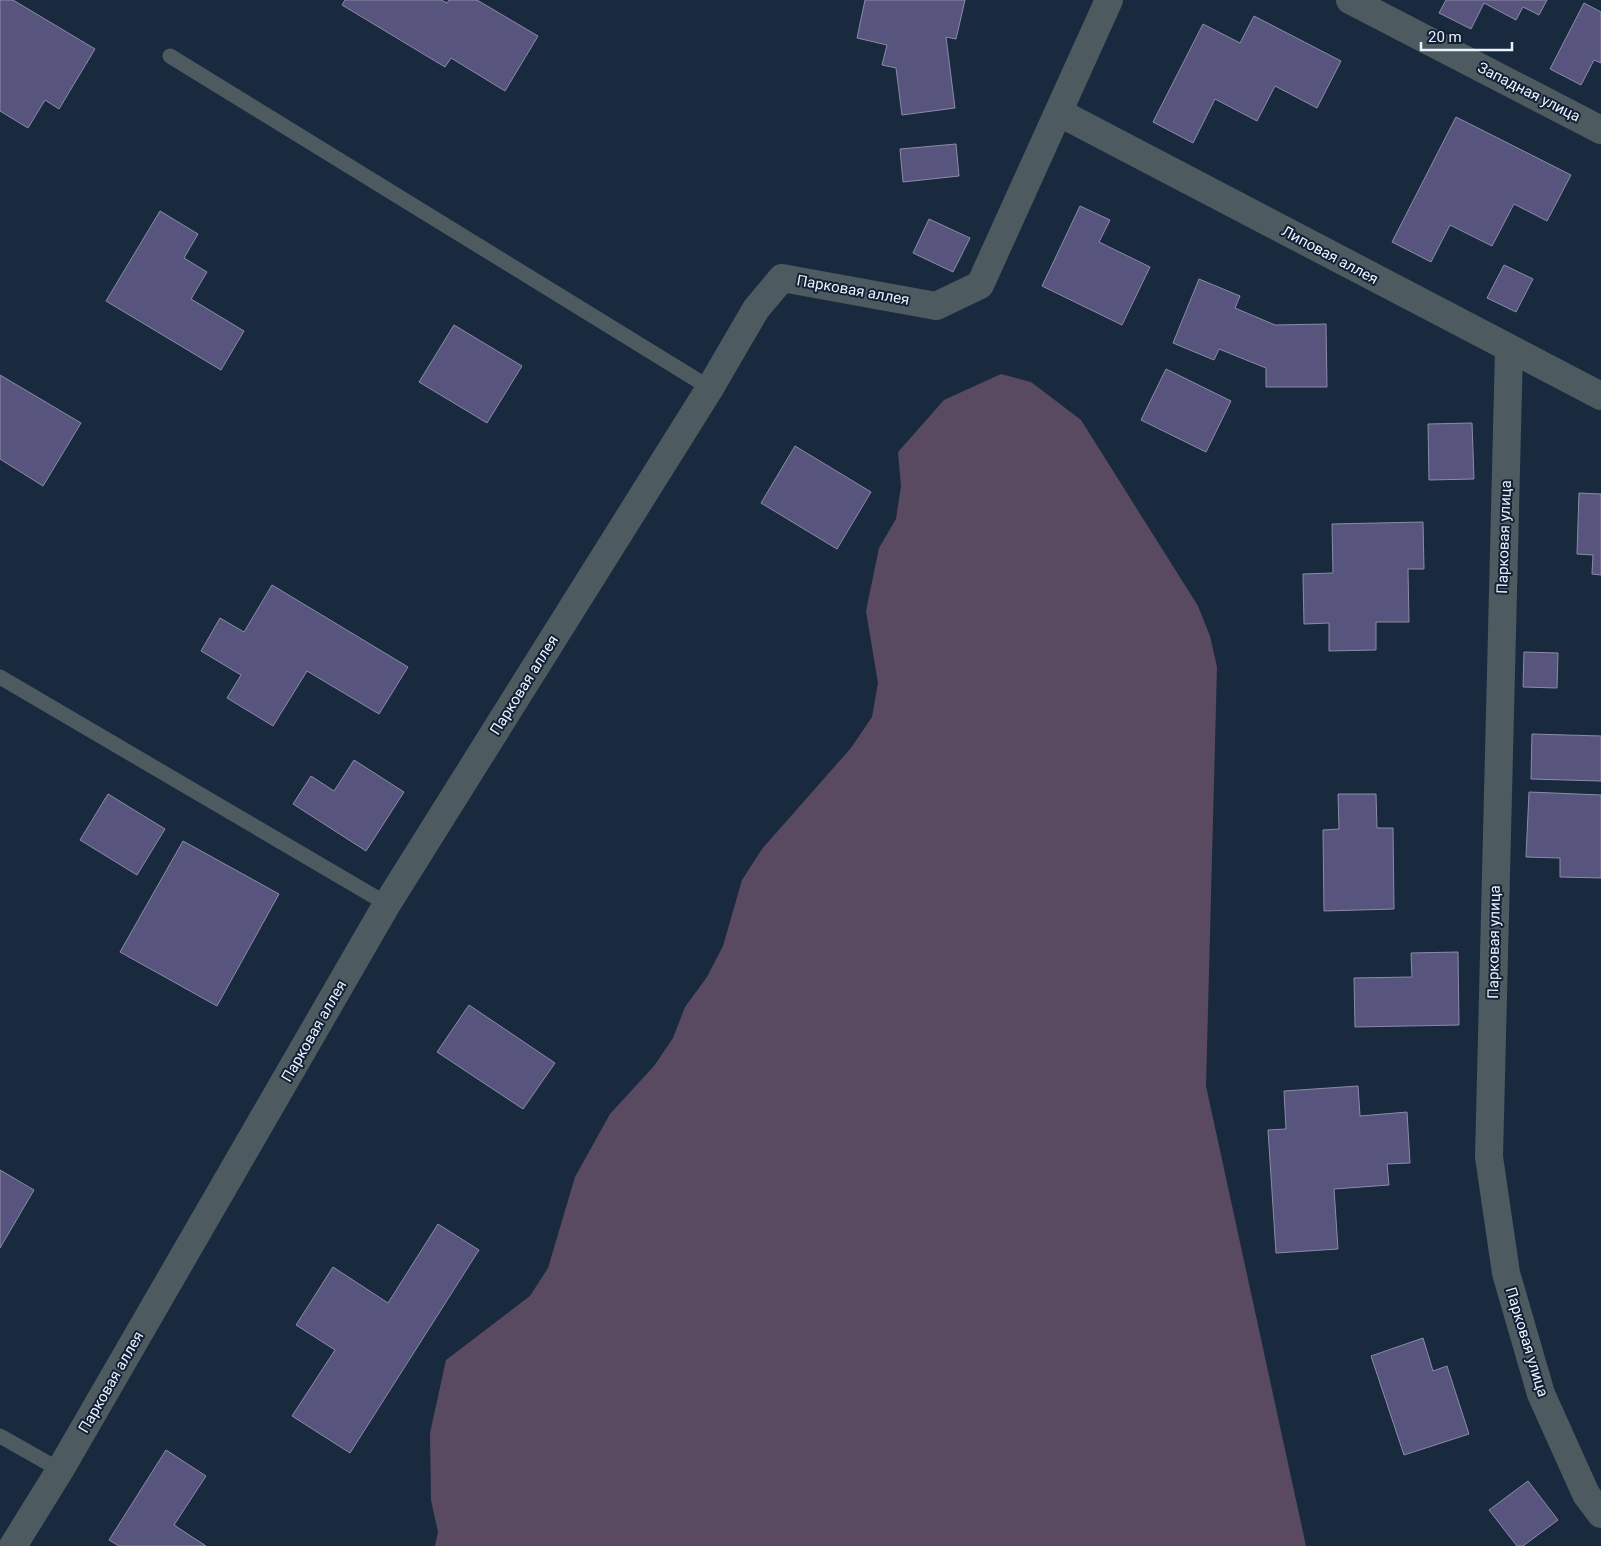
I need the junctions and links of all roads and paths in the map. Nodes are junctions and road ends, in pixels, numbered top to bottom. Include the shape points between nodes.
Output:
1 (1109, 0) edge
2 (1350, 0) edge
3 (170, 56) dead end
4 (1060, 113) junction
5 (1601, 130) edge
6 (1509, 349) junction
7 (710, 388) junction
8 (1601, 396) edge
9 (0, 677) edge
10 (387, 904) junction
11 (0, 1436) edge
12 (60, 1470) junction
13 (1601, 1514) edge
14 (13, 1546) edge

1 - 4 street, Парковая аллея
2 - 5 street, Западная улица
3 - 7 lane
4 - 6 street, Липовая аллея
4 - 7 street, Парковая аллея via 980,285 936,306 782,278 756,309
6 - 8 street, Липовая аллея
6 - 13 street, Парковая улица via 1490,1157 1506,1273 1541,1394 1586,1494
7 - 10 street, Парковая аллея
9 - 10 lane
10 - 12 street, Парковая аллея
11 - 12 lane
12 - 14 street, Парковая аллея

